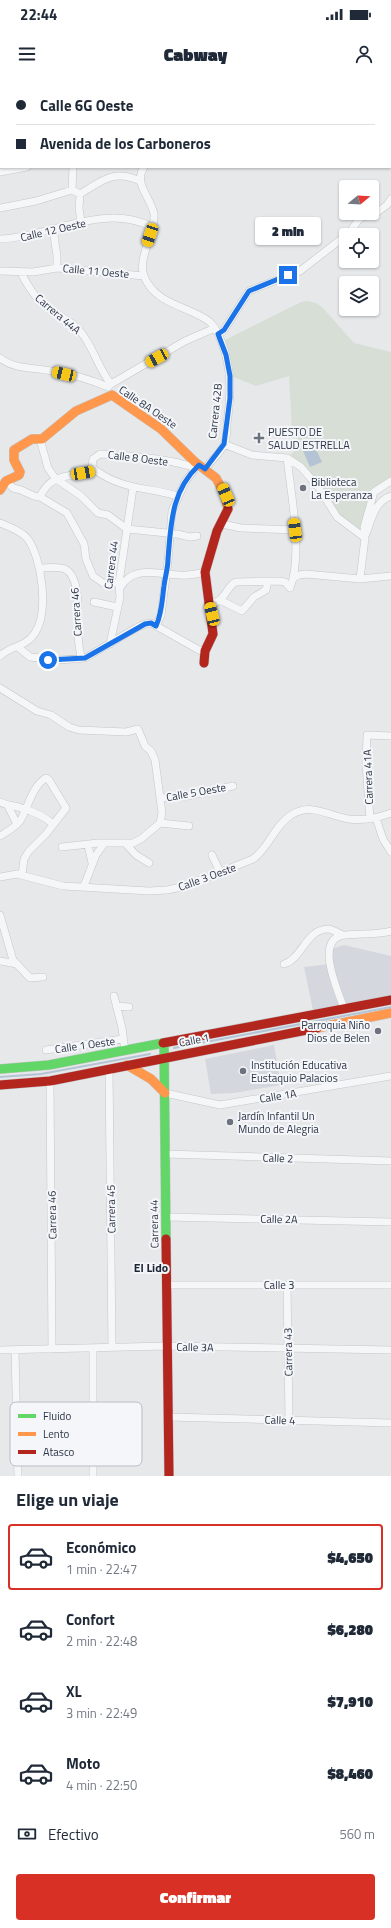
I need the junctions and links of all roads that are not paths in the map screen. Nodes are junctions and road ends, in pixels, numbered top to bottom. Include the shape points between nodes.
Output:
1 (73, 168) edge
2 (143, 168) edge
3 (10, 169) edge
4 (0, 172) edge
5 (140, 181) junction
6 (72, 190) junction
7 (80, 194) junction
8 (391, 199) edge
9 (0, 208) edge
10 (81, 222) junction
11 (152, 227) junction
12 (53, 228) junction
13 (0, 239) edge
14 (57, 268) junction
15 (0, 271) edge
16 (21, 273) junction
17 (144, 276) junction
18 (217, 331) junction
19 (0, 358) edge
20 (110, 389) junction
21 (40, 439) junction
22 (224, 444) junction
23 (287, 458) junction
24 (200, 467) junction
25 (95, 470) junction
26 (58, 480) junction
27 (391, 480) edge
28 (6, 481) junction
29 (133, 488) junction
30 (0, 490) edge
31 (178, 496) junction
32 (391, 496) edge
33 (37, 497) junction
34 (0, 523) edge
35 (222, 524) junction
36 (127, 529) junction
37 (295, 530) junction
38 (170, 533) junction
39 (197, 536) dead end
40 (365, 538) junction
41 (40, 568) junction
42 (206, 569) junction
43 (165, 573) junction
44 (391, 576) edge
45 (295, 577) junction
46 (360, 579) junction
47 (268, 581) junction
48 (120, 586) junction
49 (220, 600) junction
50 (94, 602) dead end
51 (209, 605) junction
52 (117, 607) junction
53 (156, 626) junction
54 (110, 644) junction
55 (18, 647) junction
56 (205, 651) junction
57 (2, 653) edge
58 (81, 658) junction
59 (204, 663) dead end
60 (0, 688) edge
61 (391, 736) edge
62 (233, 786) dead end
63 (160, 798) junction
64 (0, 802) edge
65 (8, 806) junction
66 (26, 810) junction
67 (391, 813) edge
68 (373, 819) junction
69 (160, 823) junction
70 (17, 824) junction
71 (53, 824) junction
72 (189, 826) dead end
73 (0, 836) edge
74 (88, 844) junction
75 (104, 844) junction
76 (125, 844) junction
77 (62, 847) dead end
78 (391, 852) edge
79 (212, 855) dead end
80 (92, 863) junction
81 (149, 863) dead end
82 (220, 872) junction
83 (22, 875) junction
84 (0, 877) edge
85 (84, 886) junction
86 (0, 915) edge
87 (391, 931) edge
88 (343, 935) junction
89 (0, 961) edge
90 (16, 964) junction
91 (284, 964) dead end
92 (43, 977) dead end
93 (114, 996) dead end
94 (391, 1000) edge
95 (116, 1006) junction
96 (130, 1007) dead end
97 (344, 1009) junction
98 (391, 1013) edge
99 (123, 1040) junction
100 (164, 1043) junction
101 (46, 1050) dead end
102 (126, 1051) junction
103 (164, 1058) junction
104 (127, 1066) junction
105 (1, 1068) edge
106 (109, 1069) junction
107 (391, 1076) edge
108 (50, 1081) junction
109 (0, 1084) edge
110 (165, 1092) junction
111 (165, 1154) junction
112 (391, 1161) edge
113 (166, 1217) junction
114 (391, 1222) edge
115 (167, 1285) junction
116 (287, 1285) junction
117 (391, 1285) edge
118 (167, 1346) junction
119 (93, 1348) junction
120 (112, 1348) junction
121 (288, 1348) junction
122 (52, 1349) junction
123 (0, 1350) edge
124 (15, 1350) junction
125 (391, 1350) edge
126 (16, 1402) edge
127 (93, 1402) edge
128 (168, 1417) junction
129 (289, 1420) junction
130 (391, 1423) edge
131 (18, 1466) edge
132 (18, 1476) edge
133 (169, 1476) edge

1 - 6 street
2 - 5 street
3 - 4 street
5 - 7 street via 112,176
5 - 11 street via 152,204
6 - 7 street
6 - 9 street
7 - 10 street
8 - 18 street via 376,213 360,218 349,233 300,271 249,291 224,330
10 - 11 street, Calle 12 Oeste via 123,217
10 - 12 street, Calle 12 Oeste
11 - 17 street via 147,243
12 - 13 street, Calle 12 Oeste via 16,238
12 - 14 street
14 - 16 street, Calle 11 Oeste
14 - 17 street, Calle 11 Oeste
15 - 16 street, Calle 11 Oeste
16 - 20 street, Carrera 44A via 40,301 79,330
17 - 18 street, Carrera 42B via 152,290 160,297 201,316
18 - 20 street via 186,341
18 - 22 street, Carrera 42B via 230,376
19 - 20 street via 18,366 87,378
20 - 21 street, Calle 8A Oeste
20 - 24 street, Calle 8A Oeste via 161,429
21 - 26 street via 48,468
21 - 28 street, Calle 8A Oeste via 32,439 14,450 14,460 20,472
22 - 23 street via 252,455
22 - 24 street, Carrera 42B
23 - 37 street
23 - 40 street via 301,467 319,488 337,517
24 - 25 street, Calle 8 Oeste via 100,454 93,459 92,466
24 - 31 street
24 - 35 street via 216,478 226,495 228,507
25 - 26 street, Calle 8 Oeste
25 - 29 street via 114,482
26 - 33 street
26 - 36 street via 98,513 108,515
27 - 40 street via 374,492 364,527
28 - 30 street, Calle 8A Oeste
28 - 33 street via 11,487
29 - 31 street
29 - 36 street, Carrera 44
31 - 38 street via 172,511
32 - 40 street via 384,499 375,510
33 - 48 street via 67,513 82,540 93,576 103,583
34 - 41 street via 27,538 36,553
35 - 37 street via 241,528
35 - 42 street via 217,531
36 - 38 street
36 - 48 street, Carrera 44
37 - 45 street
38 - 39 street
38 - 43 street
40 - 46 street
41 - 55 street via 42,590 38,626 35,633
41 - 58 street, Carrera 46 via 62,568 74,580
42 - 43 street via 186,576
42 - 51 street
43 - 48 street via 134,574
43 - 53 street via 161,615
44 - 46 street
45 - 46 street via 306,574
45 - 47 street via 290,588 285,582
47 - 49 street via 236,582
47 - 49 street via 266,590 254,597 242,611
48 - 52 street, Carrera 44
49 - 51 street
50 - 52 street
51 - 56 street via 213,634
52 - 54 street, Carrera 44
53 - 54 street via 151,623 145,624
53 - 56 street
54 - 58 street via 92,655
55 - 57 street
55 - 58 street via 30,657 59,660
56 - 59 street
60 - 63 street via 37,711 52,715 69,727 79,730 126,732 138,729 144,746 151,751 155,760
61 - 68 street, Carrera 41A via 367,735 366,764
62 - 63 street, Calle 5 Oeste via 186,796
63 - 69 street
64 - 65 street
65 - 66 street
65 - 70 street
66 - 70 street
66 - 71 street
66 - 71 street via 36,789 46,778 66,807
67 - 68 street, Calle 3 Oeste
68 - 78 street, Carrera 41A
68 - 82 street, Calle 3 Oeste via 348,819 320,810 298,811 277,828 257,856
69 - 72 street
69 - 76 street via 137,842
70 - 73 street
71 - 83 street via 24,859
74 - 75 street
74 - 77 street
74 - 80 street
75 - 76 street
75 - 80 street
76 - 81 street
79 - 82 street
80 - 85 street
82 - 85 street, Calle 3 Oeste via 186,886 167,890
83 - 84 street, Calle 3 Oeste
83 - 85 street, Calle 3 Oeste via 55,885
86 - 90 street
87 - 88 street
88 - 91 street via 329,929 320,931 306,941 292,960
88 - 97 street via 332,940 328,954
89 - 90 street
90 - 92 street via 30,978
93 - 95 street
94 - 97 street, Calle 1
95 - 96 street
95 - 99 street
97 - 100 street, Calle 1
98 - 103 street, Calle 1
99 - 101 street, Calle 1 Oeste
99 - 102 street
100 - 102 street, Calle 1
100 - 103 street, Carrera 44
102 - 105 street, Calle 1 via 49,1065
103 - 104 street, Calle 1
103 - 110 street, Carrera 44
104 - 106 street, Calle 1
104 - 110 street via 144,1074
106 - 108 street, Calle 1
106 - 120 street, Carrera 45
107 - 110 street, Calle 1A via 220,1105
108 - 109 street, Calle 1
108 - 122 street, Carrera 46
110 - 111 street, Carrera 44
111 - 112 street, Calle 2
111 - 113 street, Carrera 44
113 - 114 street, Calle 2A
113 - 115 street, Carrera 44
115 - 116 street, Calle 3
115 - 118 street, Carrera 44
116 - 117 street, Calle 3
116 - 121 street, Carrera 43
118 - 120 street, Calle 3A
118 - 121 street, Calle 3A
118 - 128 street, Carrera 44
119 - 120 street, Calle 3A
119 - 122 street, Calle 3A
119 - 127 street
121 - 125 street, Calle 3A
121 - 129 street, Carrera 43
122 - 124 street, Calle 3A
123 - 124 street, Calle 3A
124 - 126 street
128 - 129 street, Calle 4
128 - 133 street, Carrera 44
129 - 130 street, Calle 4
131 - 132 street

